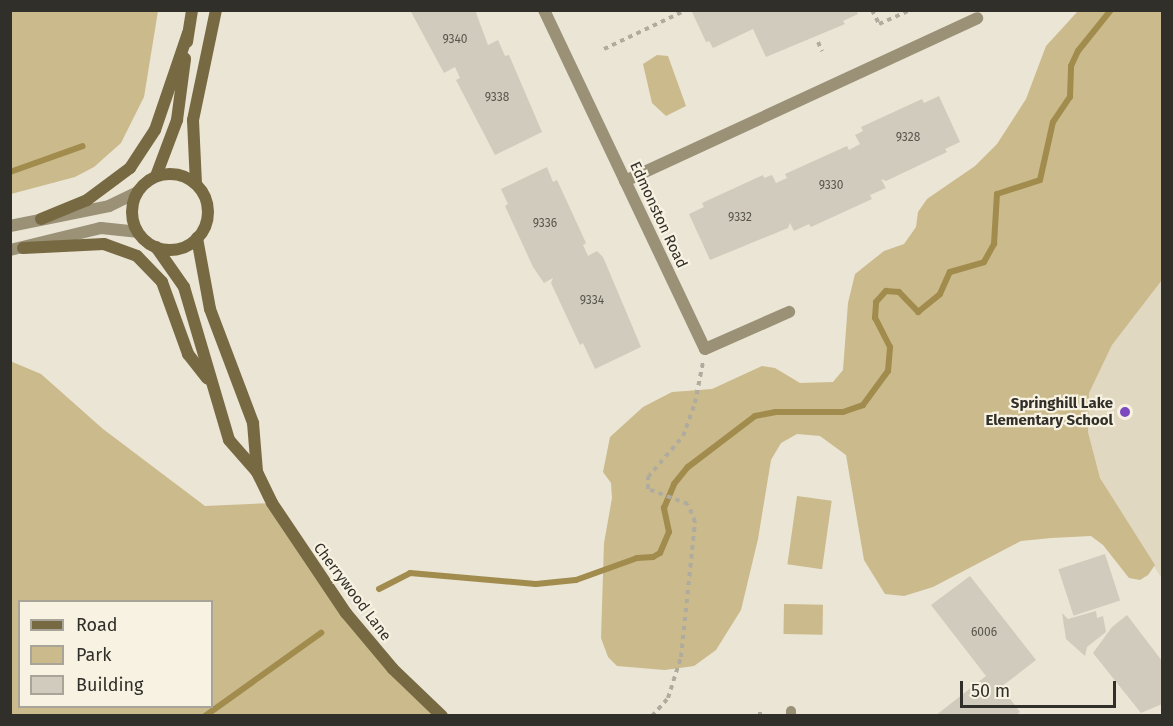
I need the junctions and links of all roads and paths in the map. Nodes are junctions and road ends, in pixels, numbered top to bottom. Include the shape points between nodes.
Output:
1 (192, 10) edge
2 (216, 10) edge
3 (544, 10) edge
4 (686, 10) edge
5 (872, 10) edge
6 (911, 10) edge
7 (977, 18) dead end
8 (188, 33) junction
9 (818, 42) dead end
10 (604, 50) dead end
11 (822, 51) dead end
12 (156, 176) junction
13 (625, 181) junction
14 (196, 184) junction
15 (136, 194) junction
16 (41, 219) junction
17 (10, 226) edge
18 (138, 232) junction
19 (197, 238) junction
20 (156, 247) junction
21 (17, 249) edge
22 (789, 312) dead end
23 (705, 350) junction
24 (212, 384) junction
25 (257, 472) junction
26 (442, 716) edge
27 (652, 716) edge

1 - 8 street
2 - 14 street via 193,120
3 - 13 street, Edmonston Road
4 - 10 path
5 - 6 path via 879,24
7 - 13 street
8 - 12 street via 177,120 170,149
8 - 16 street via 154,130 130,168 87,200
9 - 11 path
12 - 14 street via 182,175
12 - 15 street
13 - 23 street, Edmonston Road
14 - 19 street via 208,209
15 - 16 street via 109,206
15 - 18 street via 132,213
16 - 17 street
18 - 20 street
18 - 21 street via 101,228
19 - 20 street via 179,249
19 - 25 street, Cherrywood Lane via 210,309 253,423
20 - 24 street, Cherrywood Lane via 184,287
21 - 24 street via 104,244 137,256 162,282 188,354
22 - 23 street
23 - 27 path via 690,419 676,447 652,470 647,485 688,504 695,522 688,615 668,698
24 - 25 street, Cherrywood Lane via 229,440
25 - 26 street, Cherrywood Lane via 272,504 346,613 393,669

